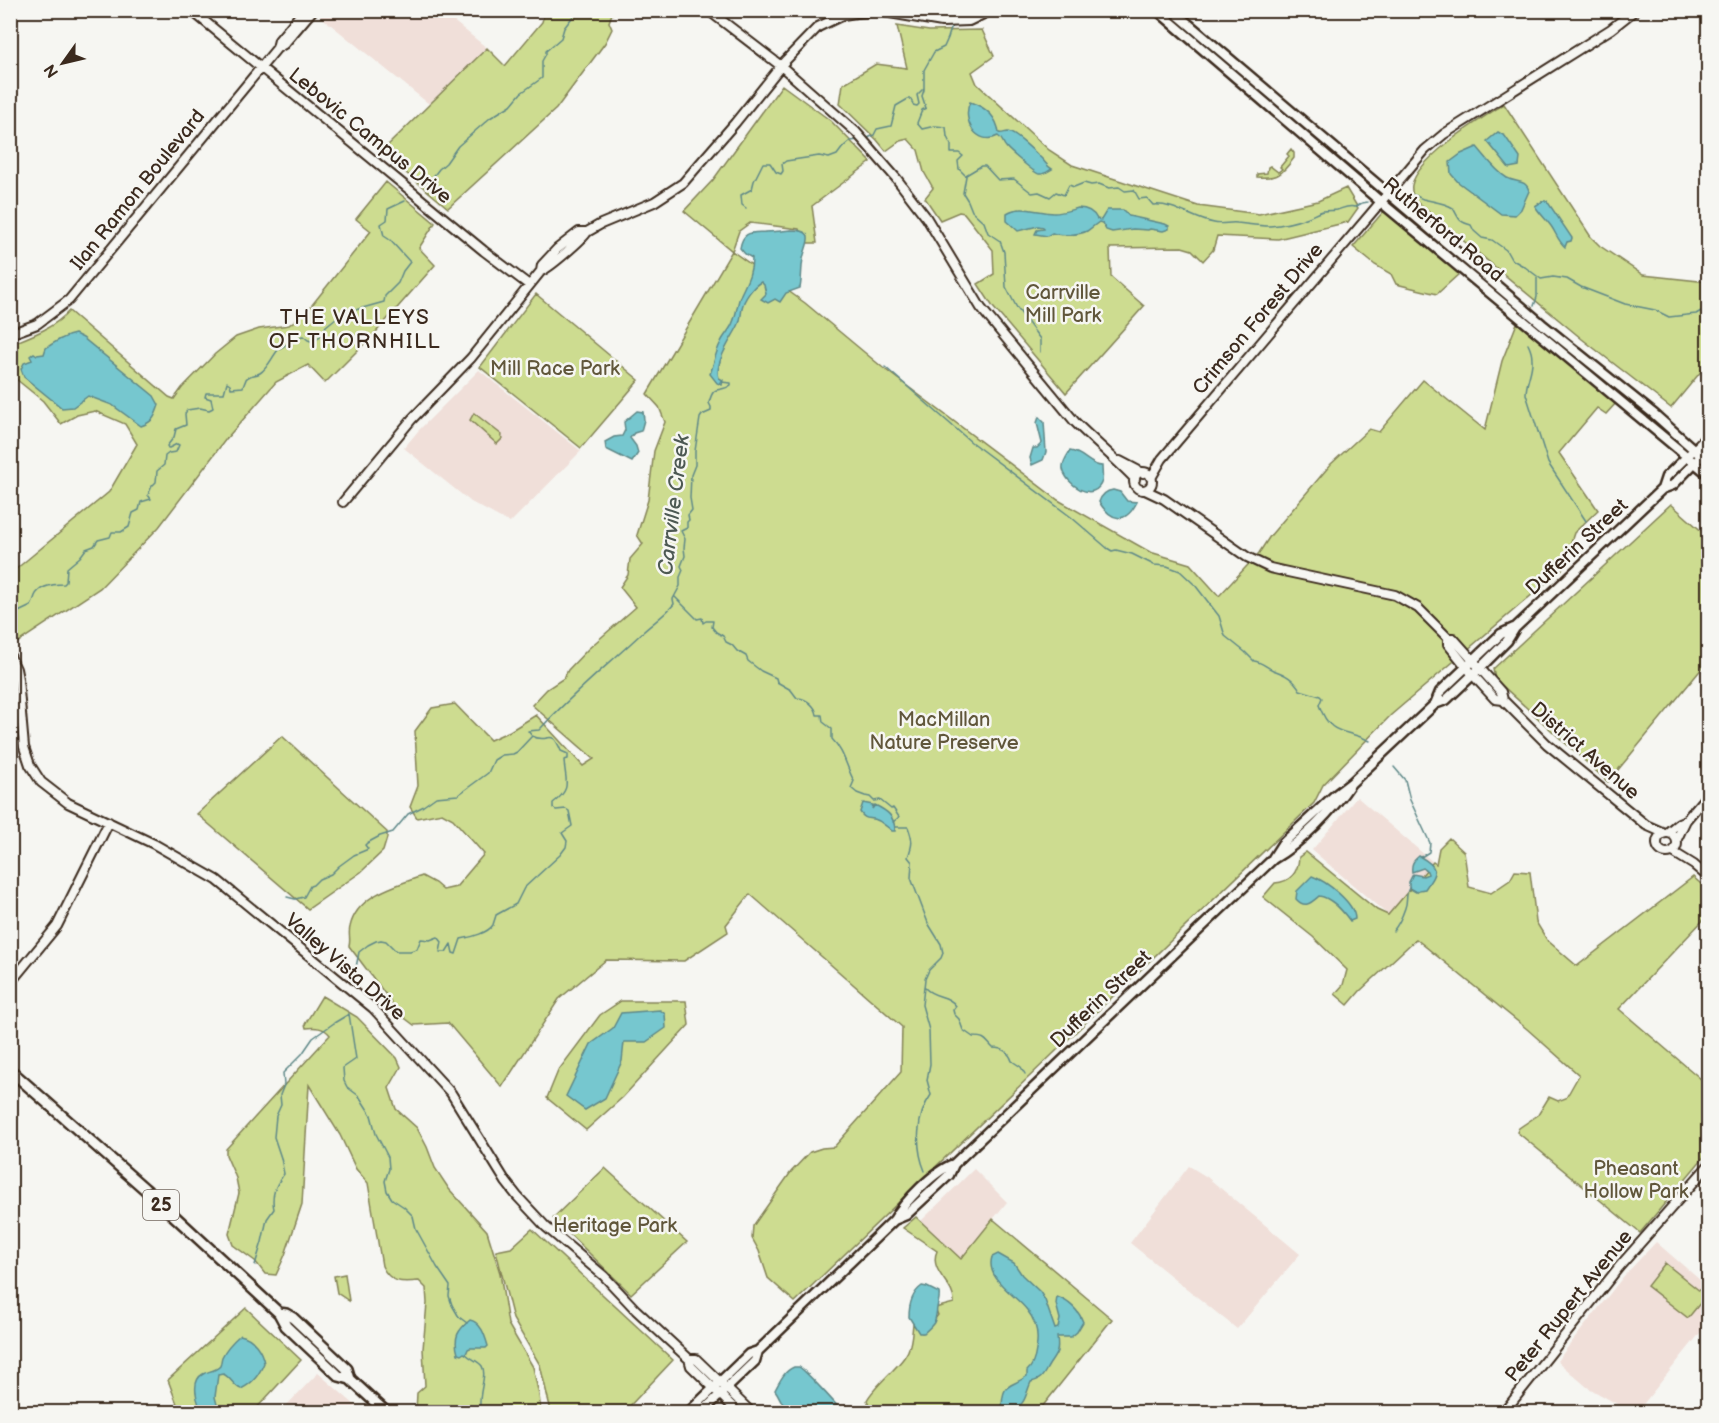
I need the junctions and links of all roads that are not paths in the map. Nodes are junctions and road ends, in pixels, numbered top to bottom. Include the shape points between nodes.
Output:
1 (191, 10) edge
2 (304, 10) edge
3 (313, 10) edge
4 (708, 10) edge
5 (992, 10) edge
6 (1156, 10) edge
7 (1172, 10) edge
8 (1635, 10) edge
9 (277, 48) junction
10 (781, 66) junction
11 (260, 67) junction
12 (1387, 192) junction
13 (1381, 200) junction
14 (529, 285) junction
15 (10, 334) edge
16 (1708, 436) edge
17 (1708, 449) edge
18 (1694, 456) junction
19 (1116, 459) junction
20 (1708, 462) edge
21 (1708, 474) edge
22 (1148, 476) junction
23 (1134, 479) junction
24 (1145, 490) junction
25 (1164, 499) junction
26 (343, 502) dead end
27 (1515, 628) junction
28 (10, 656) edge
29 (1470, 664) junction
30 (1480, 668) junction
31 (1473, 675) junction
32 (1503, 700) junction
33 (1435, 704) junction
34 (1708, 794) edge
35 (1686, 820) junction
36 (109, 822) junction
37 (1646, 825) junction
38 (1666, 833) junction
39 (1658, 840) junction
40 (1676, 845) junction
41 (1708, 877) edge
42 (10, 983) edge
43 (10, 1070) edge
44 (1708, 1166) edge
45 (720, 1389) junction
46 (386, 1413) edge
47 (689, 1413) edge
48 (702, 1413) edge
49 (738, 1413) edge
50 (751, 1413) edge
51 (1504, 1413) edge

1 - 11 street, Lebovic Campus Drive
2 - 9 street, Ilan Ramon Boulevard via 279,40
3 - 9 street, Ilan Ramon Boulevard
4 - 10 street
5 - 10 street via 969,21 942,22 878,11 843,15 818,27
6 - 13 main road, Rutherford Road
7 - 12 main road, Rutherford Road
8 - 12 street, Crimson Forest Drive via 1439,137
9 - 11 street, Ilan Ramon Boulevard
10 - 14 street via 683,183 664,197 565,241 542,264
10 - 19 street via 856,132 896,178 926,217 988,316 1075,422
11 - 14 street, Lebovic Campus Drive
11 - 15 street, Ilan Ramon Boulevard via 69,300 37,324
12 - 13 street, Crimson Forest Drive
12 - 18 main road, Rutherford Road via 1654,414
13 - 18 main road, Rutherford Road
13 - 22 street, Crimson Forest Drive
14 - 26 street via 471,358 412,419
16 - 18 main road, Dufferin Street
17 - 18 main road, Dufferin Street
18 - 20 main road, Rutherford Road
18 - 21 main road, Rutherford Road
18 - 27 main road, Dufferin Street via 1673,485 1662,489
19 - 22 street
19 - 23 street
22 - 23 street via 1138,474
22 - 24 street via 1150,487
22 - 25 street
23 - 24 street via 1137,488
24 - 25 street
25 - 29 street via 1254,561 1395,595 1418,608 1448,638 1453,638
27 - 29 main road, Dufferin Street via 1501,634
27 - 30 main road, Dufferin Street via 1507,642
28 - 36 street, Valley Vista Drive via 16,669 24,747 30,765 41,782 68,803
29 - 30 street, District Avenue
29 - 31 street, District Avenue
29 - 33 main road, Dufferin Street via 1440,692
30 - 31 main road, Dufferin Street
30 - 32 street, District Avenue
31 - 32 street, District Avenue via 1496,699
31 - 33 main road, Dufferin Street via 1446,700
32 - 37 street, District Avenue via 1547,744
33 - 45 main road, Dufferin Street via 1282,844 1273,859 954,1164 943,1168 900,1208 894,1220 758,1352 749,1354
34 - 35 street
35 - 38 street
35 - 40 street
36 - 42 street via 57,926
36 - 45 street, Valley Vista Drive via 217,880 374,1008 448,1090 517,1196 689,1359 696,1359
37 - 38 street, District Avenue
37 - 39 street, District Avenue
38 - 39 street
38 - 40 street via 1674,834
39 - 40 street via 1662,852 1667,853
40 - 41 street
43 - 46 main road, 25 via 279,1313 293,1318
44 - 51 street, Peter Rupert Avenue via 1606,1284
45 - 47 main road, Dufferin Street
45 - 48 main road, Dufferin Street
45 - 49 street
45 - 50 street

